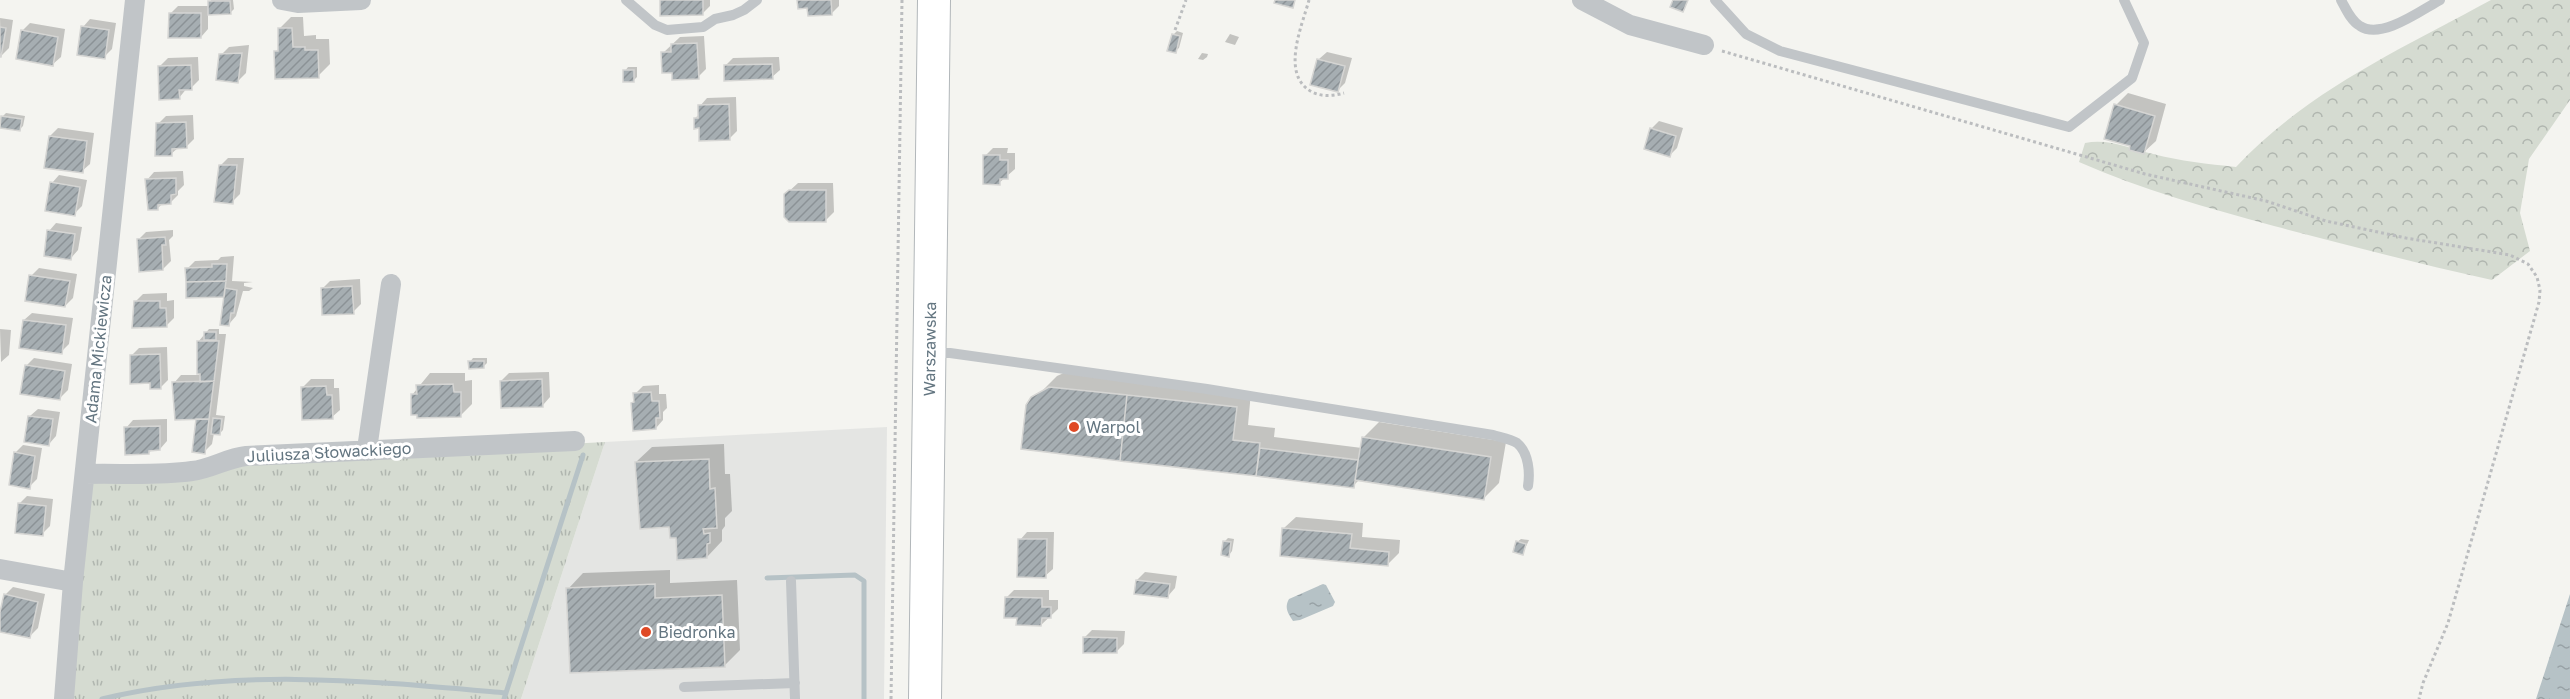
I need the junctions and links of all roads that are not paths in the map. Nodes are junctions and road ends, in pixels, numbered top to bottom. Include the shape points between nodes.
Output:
1 (135, 0) edge
2 (282, 0) edge
3 (362, 0) edge
4 (626, 0) edge
5 (757, 0) edge
6 (934, 0) edge
7 (1582, 0) edge
8 (1715, 0) edge
9 (2124, 0) edge
10 (2341, 0) edge
11 (2440, 0) edge
12 (1704, 45) road end
13 (391, 284) dead end
14 (929, 353) junction
15 (575, 441) dead end
16 (367, 449) junction
17 (85, 474) junction
18 (1528, 486) dead end
19 (0, 569) edge
20 (791, 581) dead end
21 (73, 582) junction
22 (795, 683) junction
23 (684, 687) dead end
24 (64, 699) edge
25 (795, 699) edge
26 (925, 699) edge

1 - 17 street, Adama Mickiewicza
2 - 3 street
4 - 5 lane via 655,25 667,30 703,27 744,10
6 - 14 main road, Warszawska
7 - 12 street via 1630,25
8 - 9 lane via 1746,34 1780,51 2069,127 2133,78 2144,43
10 - 11 lane via 2358,26 2370,31 2382,30
13 - 16 street
14 - 18 lane via 1207,389 1493,435 1517,443 1527,459
14 - 26 main road, Warszawska
15 - 16 street, Juliusza Słowackiego
16 - 17 street, Juliusza Słowackiego via 231,458 179,473
17 - 21 street, Adama Mickiewicza
19 - 21 street
20 - 22 lane
21 - 24 street, Adama Mickiewicza
22 - 23 lane
22 - 25 lane

